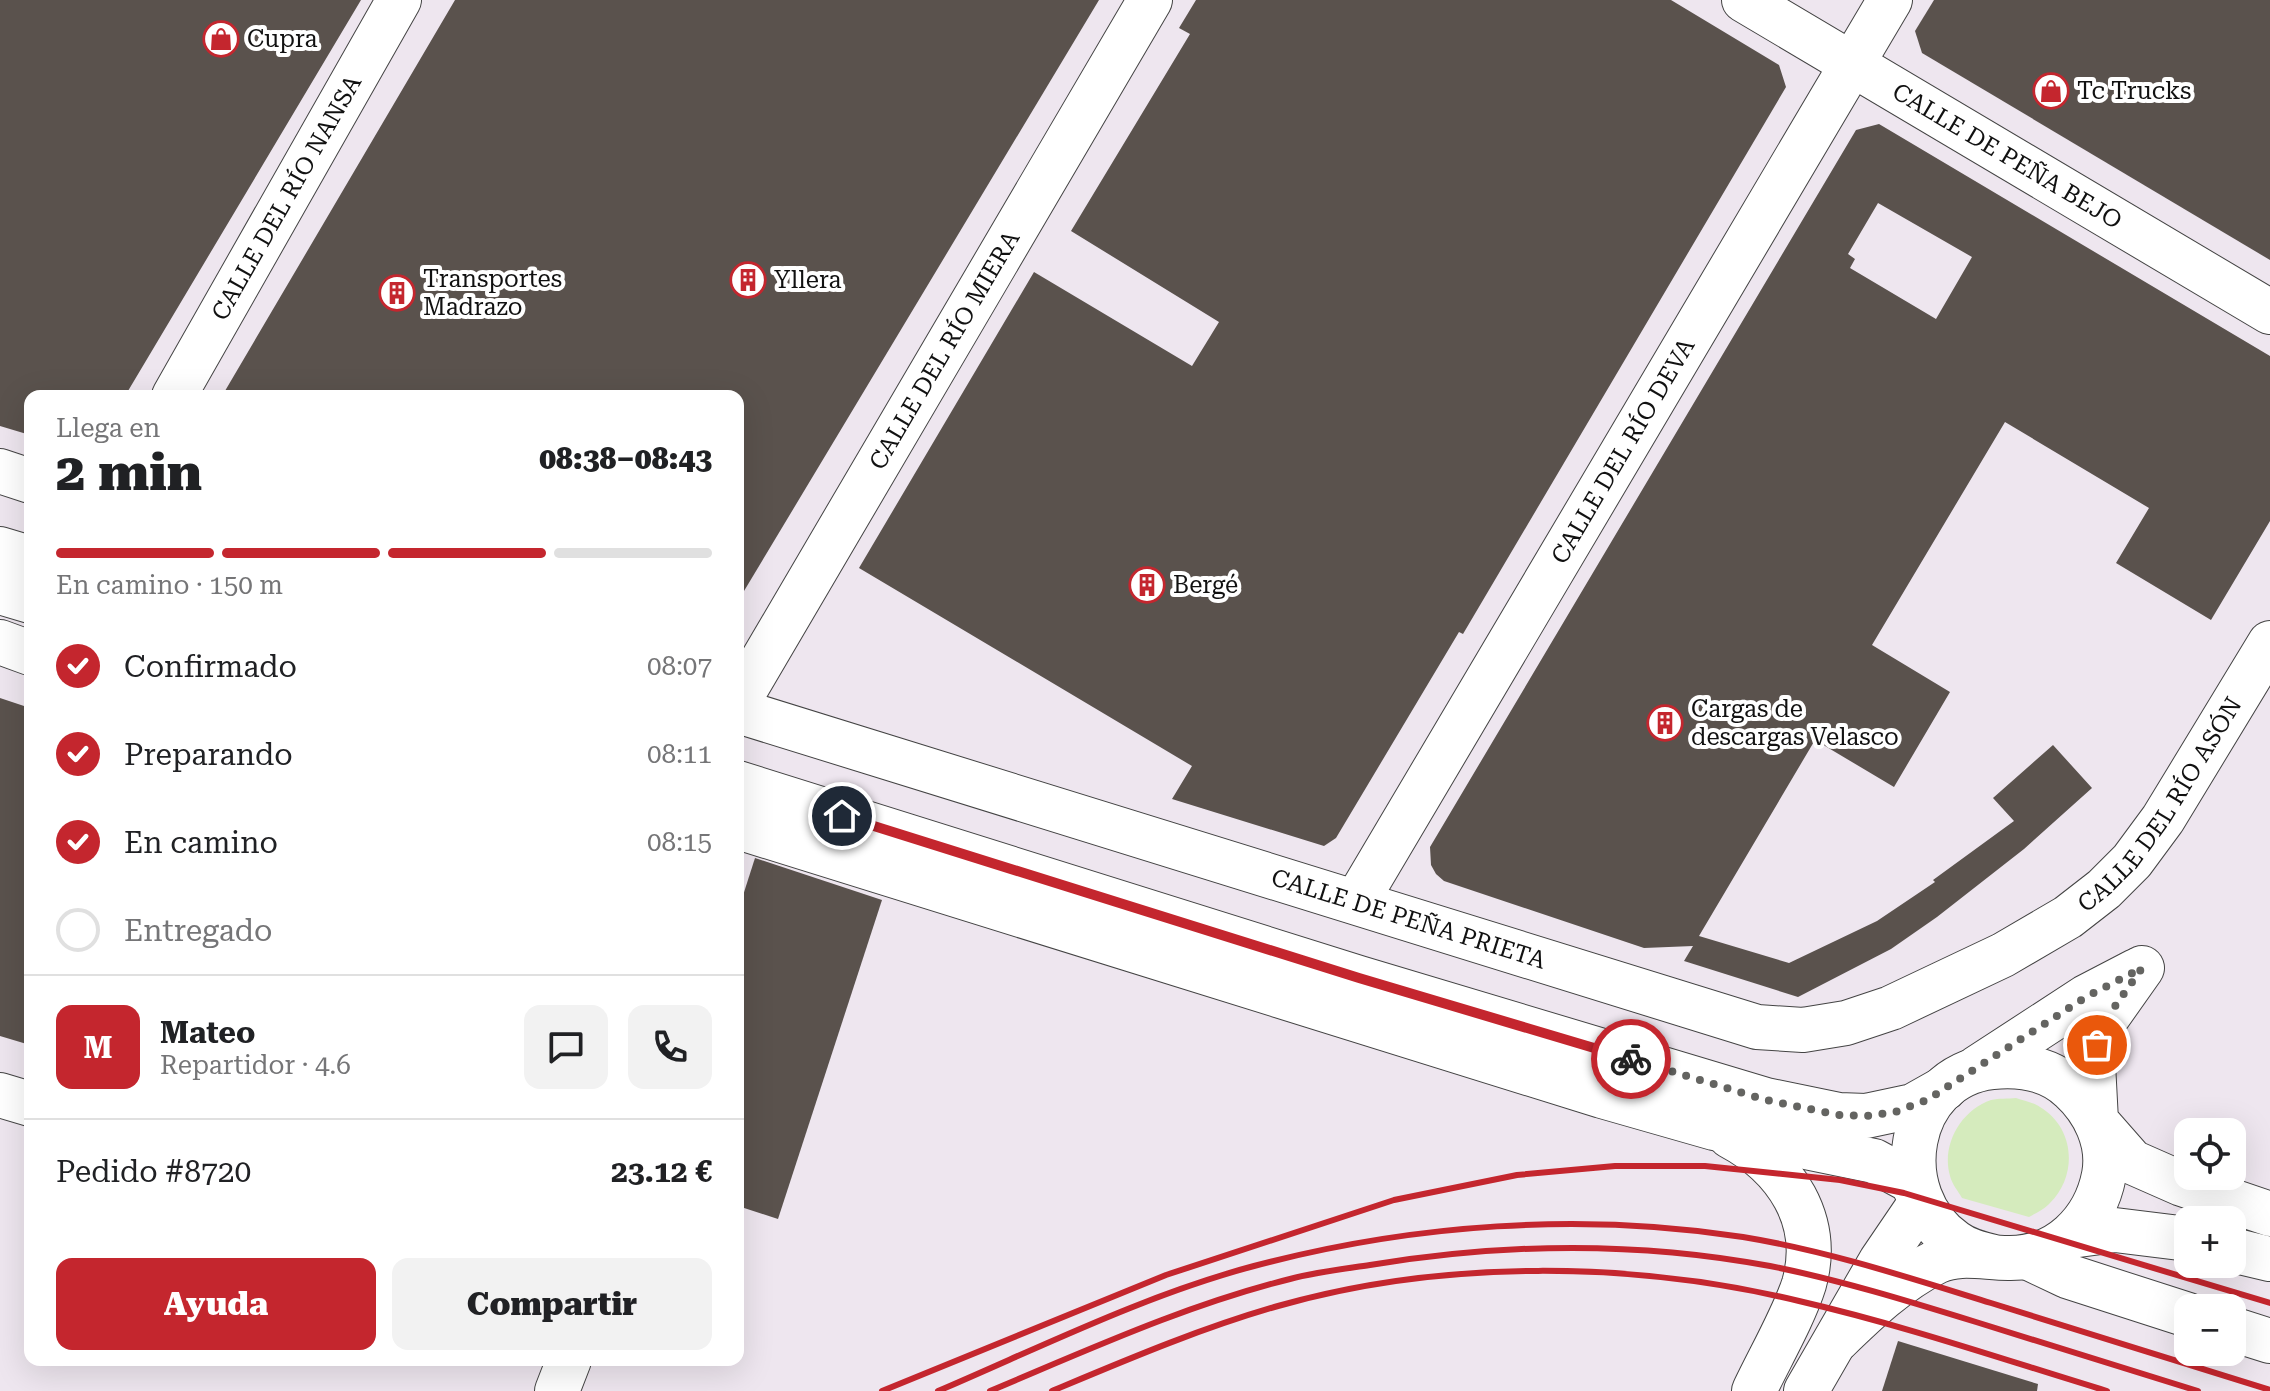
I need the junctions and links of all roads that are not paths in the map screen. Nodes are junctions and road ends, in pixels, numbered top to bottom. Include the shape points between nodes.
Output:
1 (399, 0) edge
2 (1150, 0) edge
3 (1744, 0) edge
4 (1890, 0) edge
5 (1853, 64) junction
6 (2270, 312) edge
7 (177, 390) edge
8 (0, 471) edge
9 (24, 479) edge
10 (0, 549) edge
11 (24, 556) edge
12 (0, 642) edge
13 (2270, 643) edge
14 (24, 651) edge
15 (744, 692) edge
16 (744, 713) edge
17 (744, 785) edge
18 (744, 829) edge
19 (1356, 902) junction
20 (2068, 917) joint
21 (0, 1066) edge
22 (24, 1073) edge
23 (1954, 1082) junction
24 (0, 1095) edge
25 (24, 1102) edge
26 (2096, 1121) junction
27 (1714, 1128) junction
28 (1917, 1193) junction
29 (2270, 1214) edge
30 (2071, 1236) junction
31 (2174, 1237) edge
32 (2246, 1253) edge
33 (2011, 1257) junction
34 (2270, 1259) edge
35 (2174, 1310) edge
36 (2246, 1333) edge
37 (1837, 1340) junction
38 (2270, 1341) edge
39 (567, 1366) edge
40 (557, 1391) edge
41 (1754, 1391) edge
42 (1806, 1391) edge

1 - 7 street, CALLE DEL RÍO NANSA
2 - 15 street, CALLE DEL RÍO MIERA
3 - 5 street, CALLE DE PEÑA BEJO
4 - 5 street, CALLE DEL RÍO DEVA
5 - 6 street, CALLE DE PEÑA BEJO
5 - 19 street, CALLE DEL RÍO DEVA
8 - 9 street
10 - 11 street
12 - 14 street
13 - 20 street, CALLE DEL RÍO ASÓN via 2188,781 2132,861
16 - 19 street, CALLE DE PEÑA PRIETA
17 - 23 street via 1766,1100 1866,1116 1913,1106
18 - 27 street
19 - 20 street, CALLE DE PEÑA PRIETA via 1757,1027 1803,1030 1846,1023 1932,990
21 - 22 street
23 - 26 street via 1987,1067 2039,1070 2062,1081
23 - 26 street via 2086,997 2142,968 2106,1019 2097,1045
23 - 28 street via 1932,1102 1916,1135 1912,1171
24 - 25 street
26 - 29 street via 2132,1162
26 - 30 street via 2104,1145 2100,1195
27 - 28 street via 1874,1161 1911,1181
27 - 41 street via 1755,1153 1787,1183 1808,1228 1803,1287
28 - 33 street via 1956,1243 1974,1252
28 - 37 street via 1915,1211
30 - 31 street via 2115,1230
30 - 33 street via 2047,1251
32 - 34 street
33 - 35 street
33 - 37 street via 1951,1257 1937,1262 1887,1295
36 - 38 street
37 - 42 street
39 - 40 street

